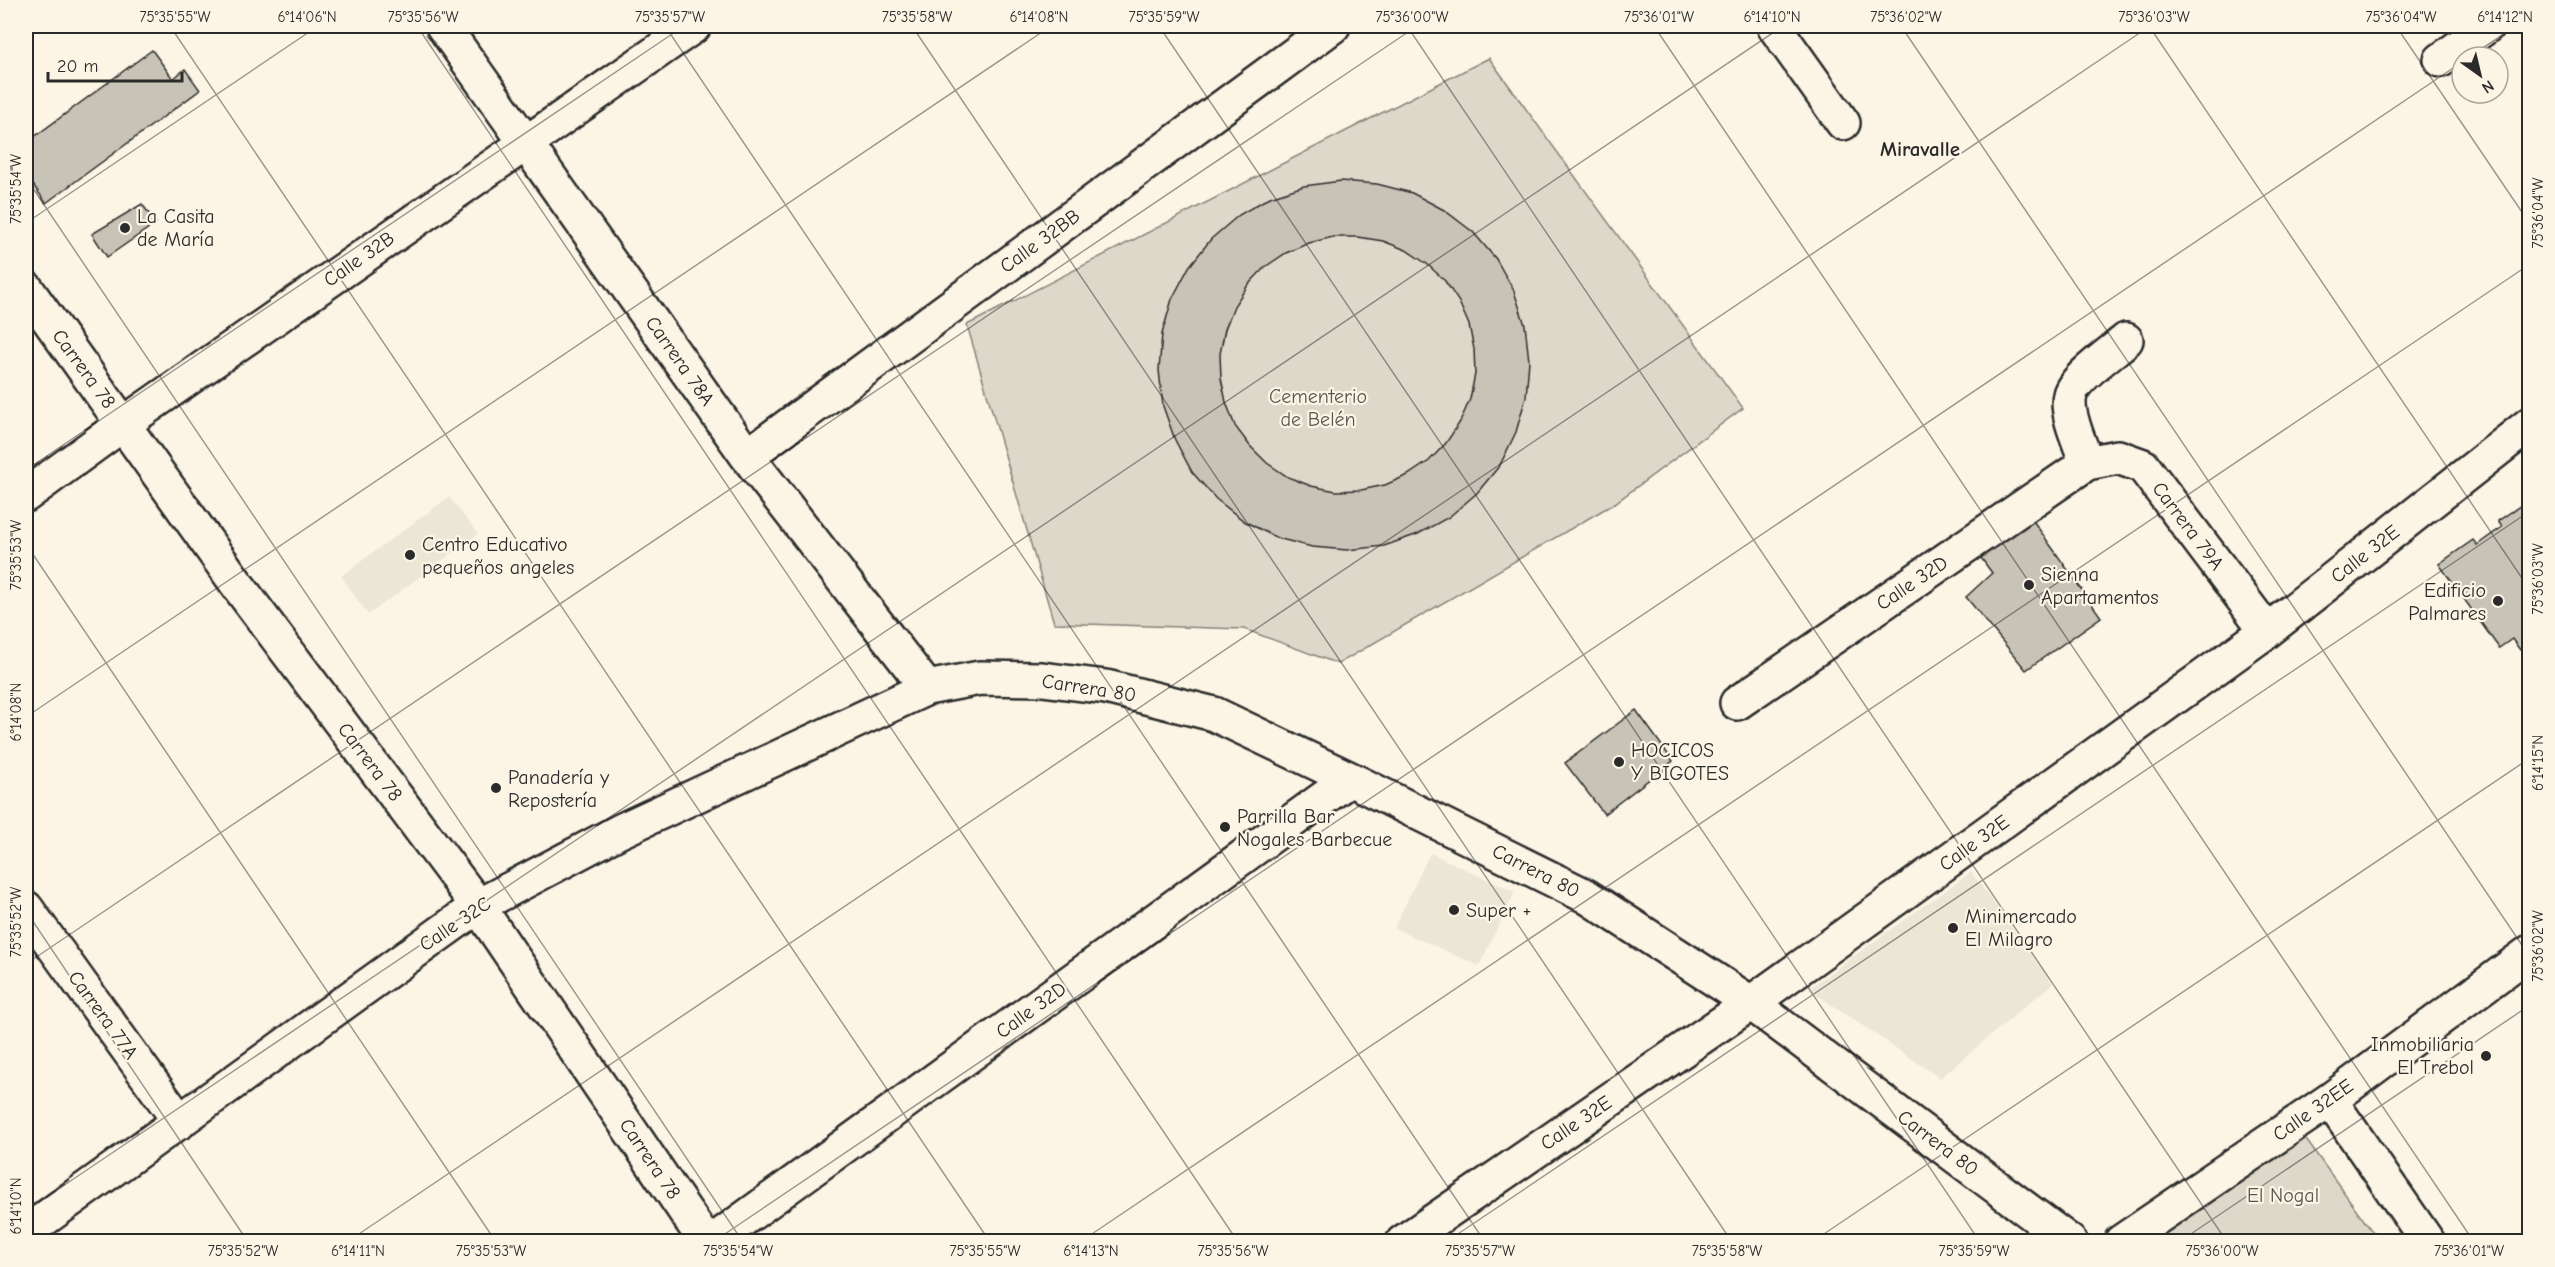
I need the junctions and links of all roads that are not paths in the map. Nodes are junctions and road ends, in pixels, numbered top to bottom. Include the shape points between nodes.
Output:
1 (443, 26) edge
2 (694, 26) edge
3 (1333, 26) edge
4 (1774, 26) edge
5 (2487, 26) edge
6 (2441, 60) dead end
7 (1844, 123) dead end
8 (526, 143) junction
9 (26, 288) edge
10 (2126, 340) dead end
11 (123, 424) junction
12 (2529, 424) edge
13 (747, 456) junction
14 (2087, 463) junction
15 (26, 495) edge
16 (2267, 631) junction
17 (927, 688) junction
18 (1737, 703) dead end
19 (1350, 779) junction
20 (478, 906) junction
21 (26, 908) edge
22 (2529, 952) edge
23 (1751, 1003) junction
24 (2330, 1100) junction
25 (180, 1122) junction
26 (26, 1232) edge
27 (706, 1242) edge
28 (712, 1242) edge
29 (1403, 1242) edge
30 (2070, 1242) edge
31 (2121, 1242) edge
32 (2428, 1242) edge

1 - 8 street, Carrera 78A
2 - 8 street, Calle 32B
3 - 13 street, Calle 32BB
4 - 7 street
5 - 6 street
8 - 11 street, Calle 32B
8 - 13 street, Carrera 78A
9 - 11 street, Carrera 78
10 - 14 street via 2080,380 2070,395 2069,412
11 - 15 street, Calle 32B
11 - 20 street, Carrera 78 via 239,587
12 - 16 street, Calle 32E
13 - 17 street, Carrera 78A
14 - 16 street, Carrera 79A via 2118,457 2143,466
14 - 18 street, Calle 32D
16 - 23 street, Calle 32E
17 - 19 street, Carrera 80 via 980,678 1042,679 1106,687 1214,714
17 - 20 street, Calle 32C via 620,831
19 - 23 street, Carrera 80 via 1586,896
19 - 28 street, Calle 32D
20 - 25 street, Calle 32C
20 - 27 street, Carrera 78
21 - 25 street, Carrera 77A
22 - 24 street, Calle 32EE
23 - 29 street, Calle 32E
23 - 30 street, Carrera 80
24 - 31 street, Calle 32EE
24 - 32 street
25 - 26 street, Calle 32C

